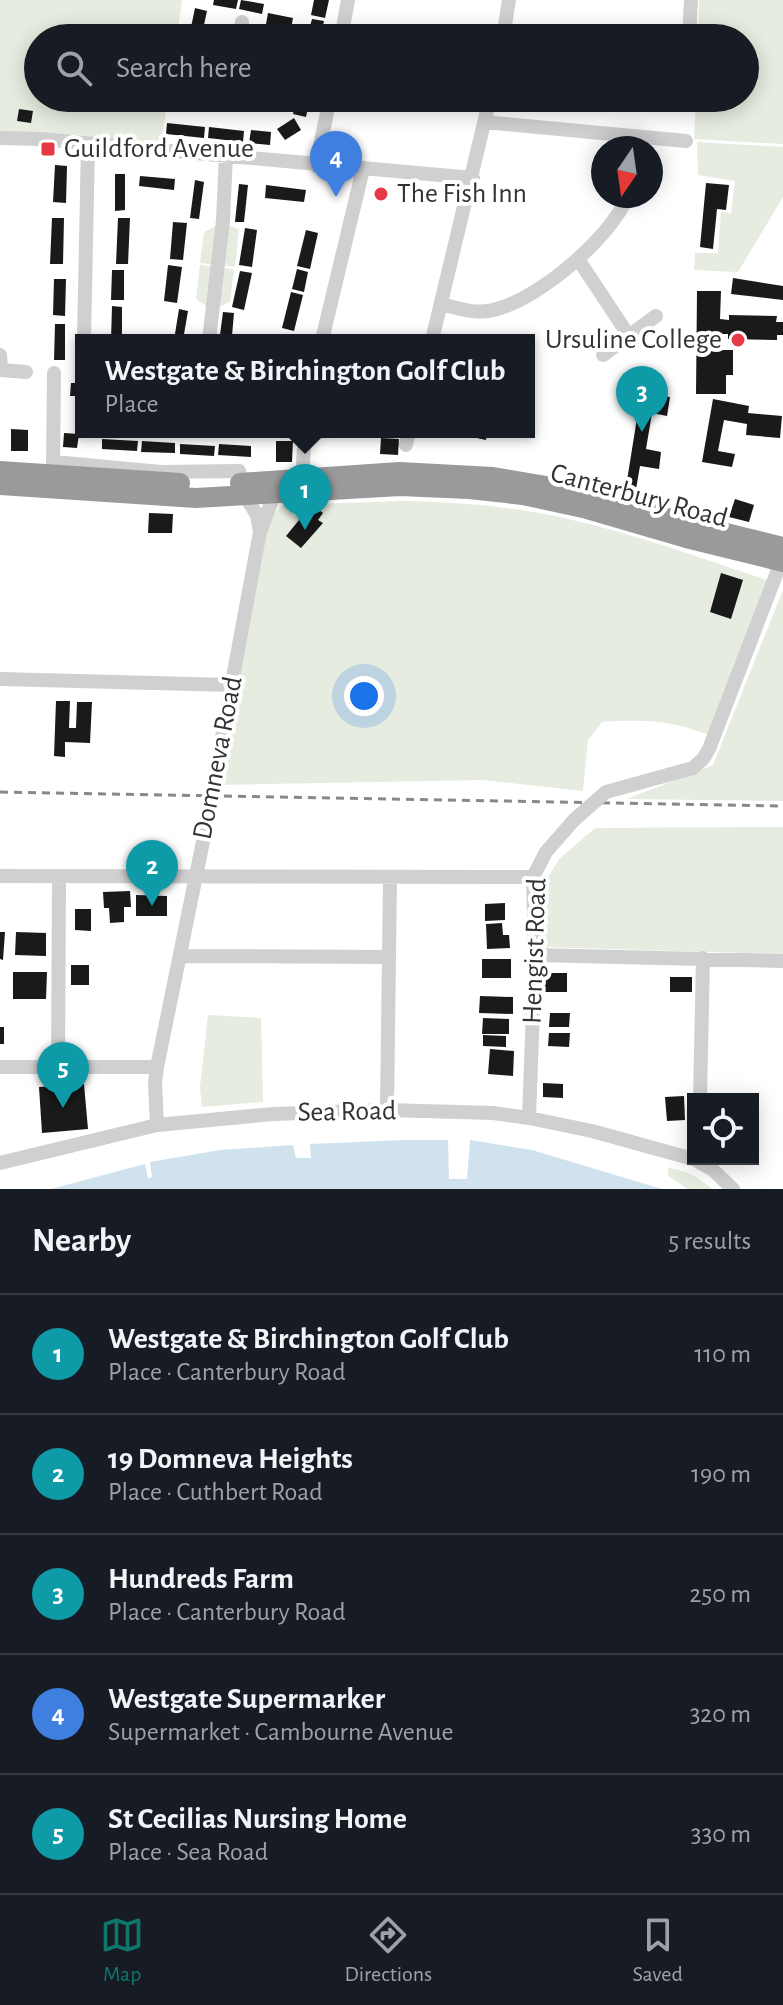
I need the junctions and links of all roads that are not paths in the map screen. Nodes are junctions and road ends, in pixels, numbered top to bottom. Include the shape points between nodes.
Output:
1 (348, 0) edge
2 (509, 0) edge
3 (691, 0) edge
4 (344, 24) edge
5 (505, 24) edge
6 (690, 24) edge
7 (327, 112) edge
8 (486, 112) edge
9 (484, 122) junction
10 (591, 136) edge
11 (0, 138) edge
12 (663, 141) edge
13 (686, 141) dead end
14 (88, 144) junction
15 (226, 155) junction
16 (316, 166) junction
17 (363, 169) junction
18 (473, 178) junction
19 (623, 208) edge
20 (578, 259) junction
21 (441, 304) junction
22 (656, 316) dead end
23 (84, 334) edge
24 (210, 334) edge
25 (323, 334) edge
26 (434, 334) edge
27 (629, 336) junction
28 (0, 355) edge
29 (603, 355) dead end
30 (26, 372) dead end
31 (54, 373) dead end
32 (305, 438) edge
33 (0, 471) edge
34 (52, 475) junction
35 (302, 478) junction
36 (0, 485) edge
37 (244, 489) junction
38 (274, 495) junction
39 (260, 532) junction
40 (782, 557) edge
41 (0, 679) edge
42 (232, 685) junction
43 (0, 876) edge
44 (59, 877) junction
45 (533, 877) junction
46 (195, 878) junction
47 (390, 879) junction
48 (535, 955) junction
49 (180, 956) junction
50 (389, 957) junction
51 (703, 958) junction
52 (783, 961) edge
53 (0, 1067) edge
54 (157, 1067) junction
55 (58, 1068) junction
56 (700, 1093) edge
57 (387, 1110) junction
58 (529, 1118) junction
59 (157, 1125) junction
60 (687, 1157) edge
61 (0, 1163) edge
62 (703, 1165) edge
63 (733, 1189) edge

1 - 4 street
2 - 5 street
3 - 6 street
7 - 16 street
8 - 9 street
9 - 10 street
9 - 18 street
11 - 14 street
12 - 13 street
14 - 15 street
14 - 23 street
15 - 16 street
15 - 24 street
16 - 17 street
17 - 18 street
17 - 25 street
18 - 21 street
19 - 20 street
20 - 21 street via 497,310 468,311
20 - 27 street
21 - 26 street
22 - 27 street
27 - 29 street
28 - 30 street via 1,370
31 - 34 street
32 - 35 street
33 - 34 highway, Canterbury Road
34 - 36 highway, Canterbury Road
34 - 37 highway, Canterbury Road via 169,497
35 - 37 highway, Canterbury Road
35 - 40 highway, Canterbury Road via 442,473 525,481 576,491
37 - 38 highway, Canterbury Road
37 - 39 street
38 - 39 street, Domneva Road
38 - 40 highway, Canterbury Road via 400,486 523,495
39 - 42 street, Domneva Road
40 - 45 street, Hengist Road, bridge via 703,759 693,768 606,792 546,852
41 - 42 street
42 - 46 street, Domneva Road, bridge
43 - 44 street
44 - 46 street
44 - 55 street
45 - 47 street
45 - 48 street, Hengist Road
46 - 47 street
46 - 49 street, Domneva Road
47 - 50 street
48 - 51 street
48 - 58 street, Hengist Road
49 - 50 street
49 - 54 street, Domneva Road
50 - 57 street
51 - 52 street
51 - 56 street
53 - 55 street
54 - 55 street
54 - 59 street, Domneva Road
57 - 58 street, Sea Road
57 - 59 street, Sea Road
58 - 60 street, Sea Road
59 - 61 street, Sea Road
62 - 63 street, Sea Road

